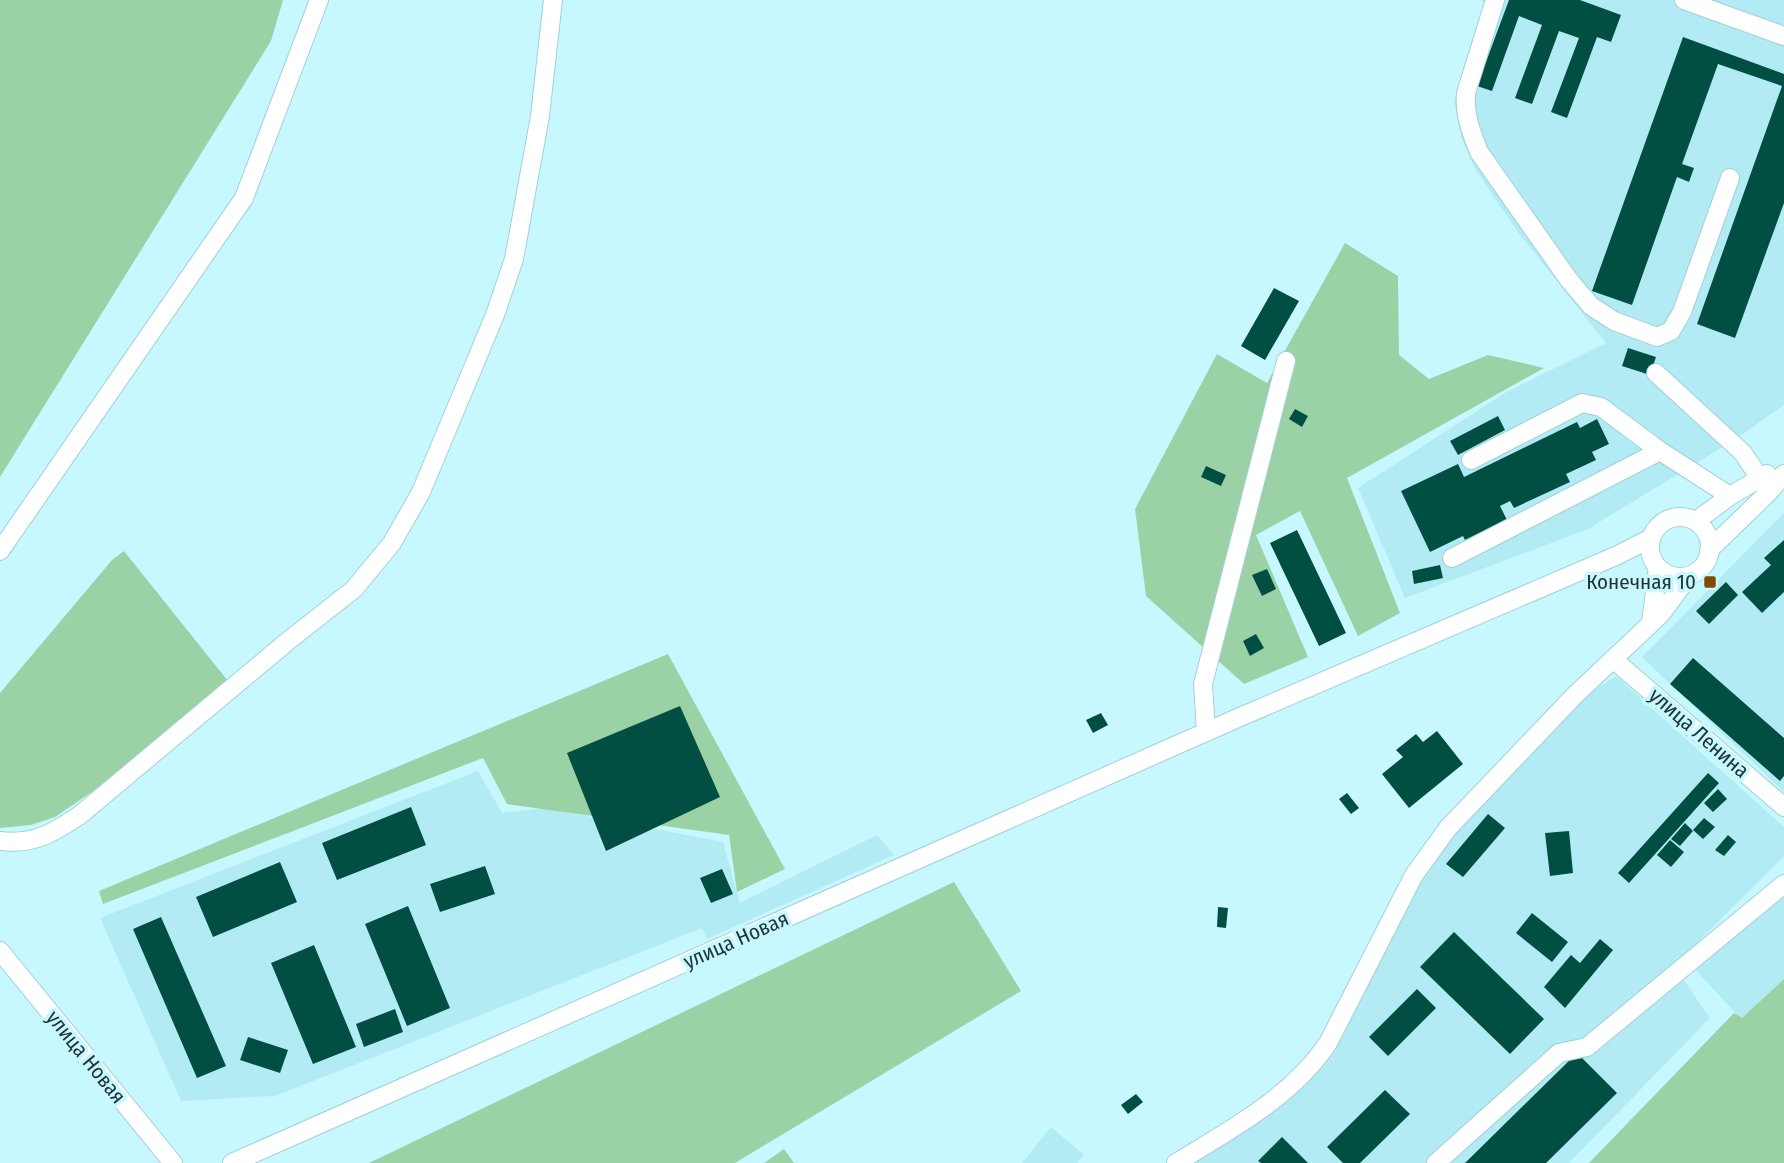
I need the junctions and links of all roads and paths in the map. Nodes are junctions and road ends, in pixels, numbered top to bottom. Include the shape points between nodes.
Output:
1 (319, 0) edge
2 (553, 0) edge
3 (1495, 0) edge
4 (1684, 0) edge
5 (1784, 36) edge
6 (1730, 178) dead end
7 (1286, 361) dead end
8 (1656, 373) dead end
9 (1660, 451) junction
10 (1471, 460) dead end
11 (1784, 471) edge
12 (1759, 477) junction
13 (1730, 496) junction
14 (1696, 521) junction
15 (1651, 538) junction
16 (1710, 550) junction
17 (0, 551) edge
18 (1618, 555) junction
19 (1452, 558) dead end
20 (1654, 562) junction
21 (1689, 576) junction
22 (1651, 623) junction
23 (1613, 659) junction
24 (1206, 732) junction
25 (1784, 807) edge
26 (0, 841) edge
27 (1784, 884) edge
28 (0, 951) edge
29 (173, 1163) edge
30 (232, 1163) edge
31 (1176, 1163) edge
32 (1436, 1163) edge

1 - 17 street via 244,198
2 - 26 street via 540,116 514,259 421,492 392,543 354,589 80,815 32,841
3 - 6 street via 1466,93 1471,132 1486,163 1591,306 1614,321 1657,337 1671,331
4 - 5 street
7 - 24 street via 1203,684
8 - 12 street via 1743,453
9 - 10 street via 1601,407 1582,403
9 - 13 street
9 - 19 street
11 - 12 street
11 - 16 street
12 - 13 street
13 - 14 street
14 - 15 street via 1667,521
14 - 16 street
15 - 18 street, улица Новая
15 - 20 street
16 - 21 street via 1703,567
18 - 20 street
18 - 24 street, улица Новая
20 - 21 street via 1676,576
20 - 22 street
21 - 22 street
22 - 23 street
23 - 25 street, улица Ленина
23 - 31 street via 1448,828 1414,875 1315,1063 1256,1113
24 - 30 street, улица Новая
27 - 32 street via 1587,1047 1559,1053
28 - 29 street, улица Новая

